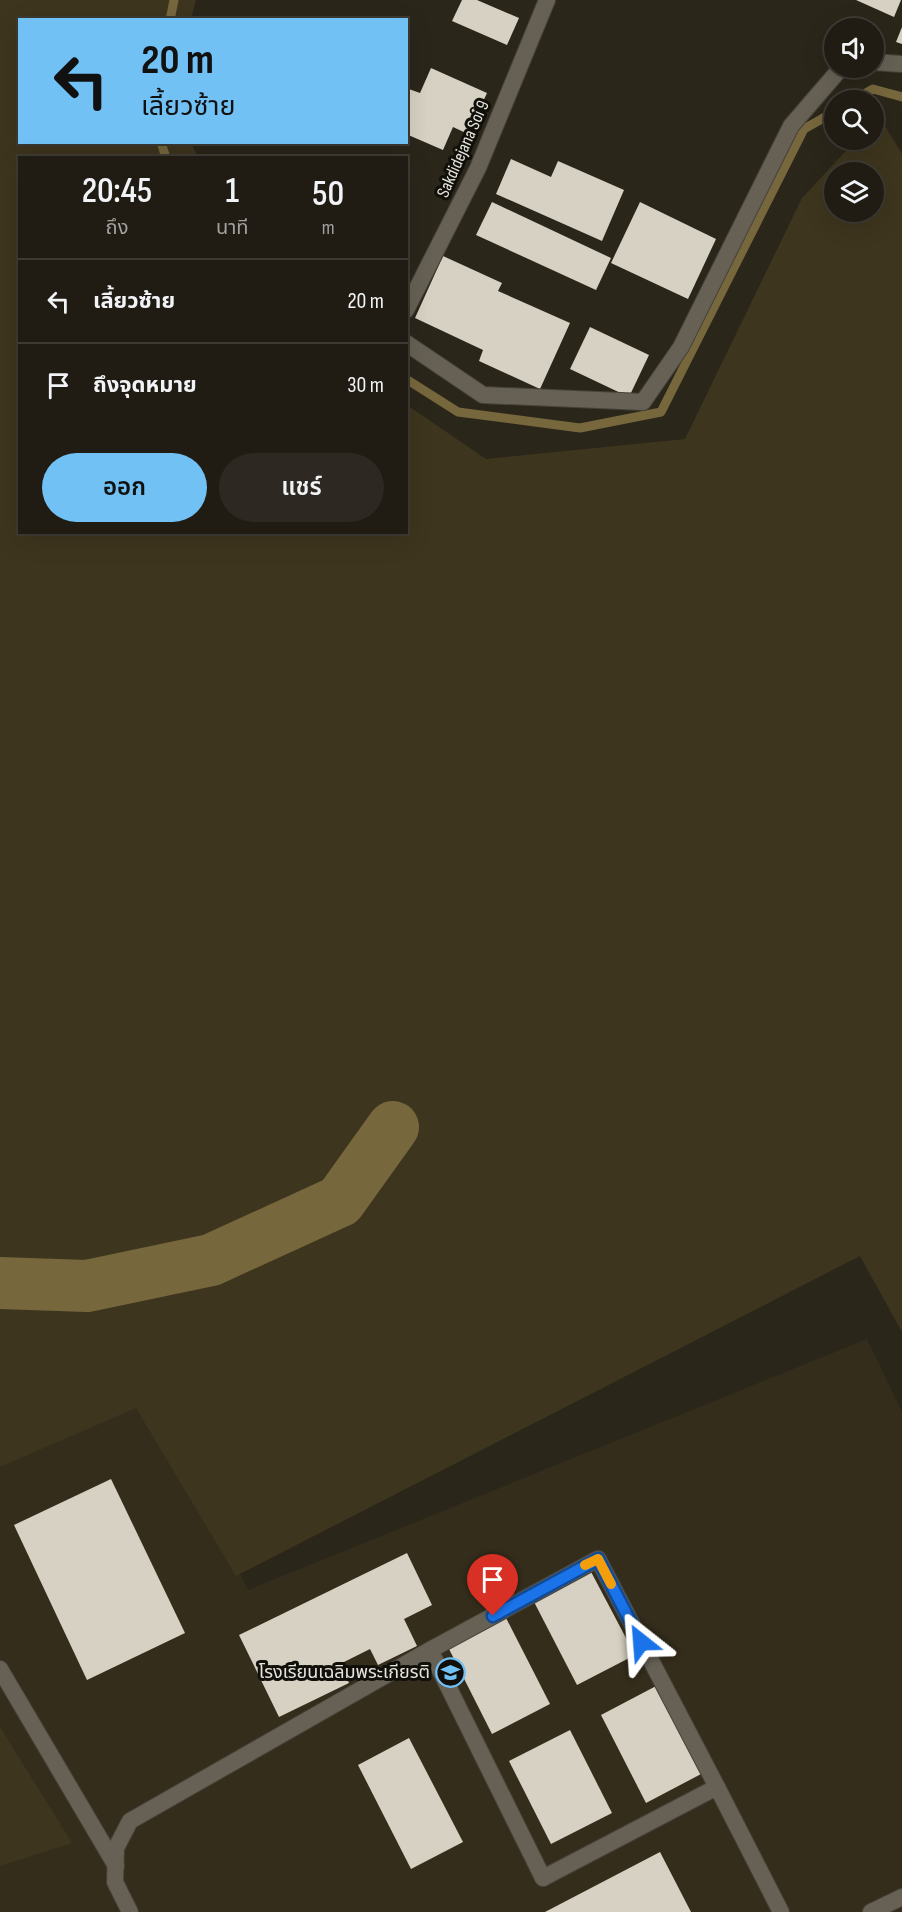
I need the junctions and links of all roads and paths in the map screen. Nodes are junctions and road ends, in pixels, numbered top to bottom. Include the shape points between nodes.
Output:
1 (547, 0) edge
2 (884, 63) edge
3 (902, 64) edge
4 (832, 78) edge
5 (408, 306) edge
6 (408, 344) edge
7 (430, 1650) junction
8 (0, 1669) edge
9 (717, 1787) junction
10 (116, 1867) junction
11 (902, 1897) edge
12 (130, 1912) edge
13 (781, 1912) edge
14 (872, 1912) edge

1 - 5 street, Sakdidejana Soi 9 via 478,168
2 - 3 street
4 - 6 street via 791,126 681,347 643,402 483,395
7 - 9 street via 598,1559
7 - 9 street via 543,1878
7 - 10 street via 130,1821 116,1848
8 - 10 street
9 - 13 street
10 - 12 street via 115,1882
11 - 14 street

